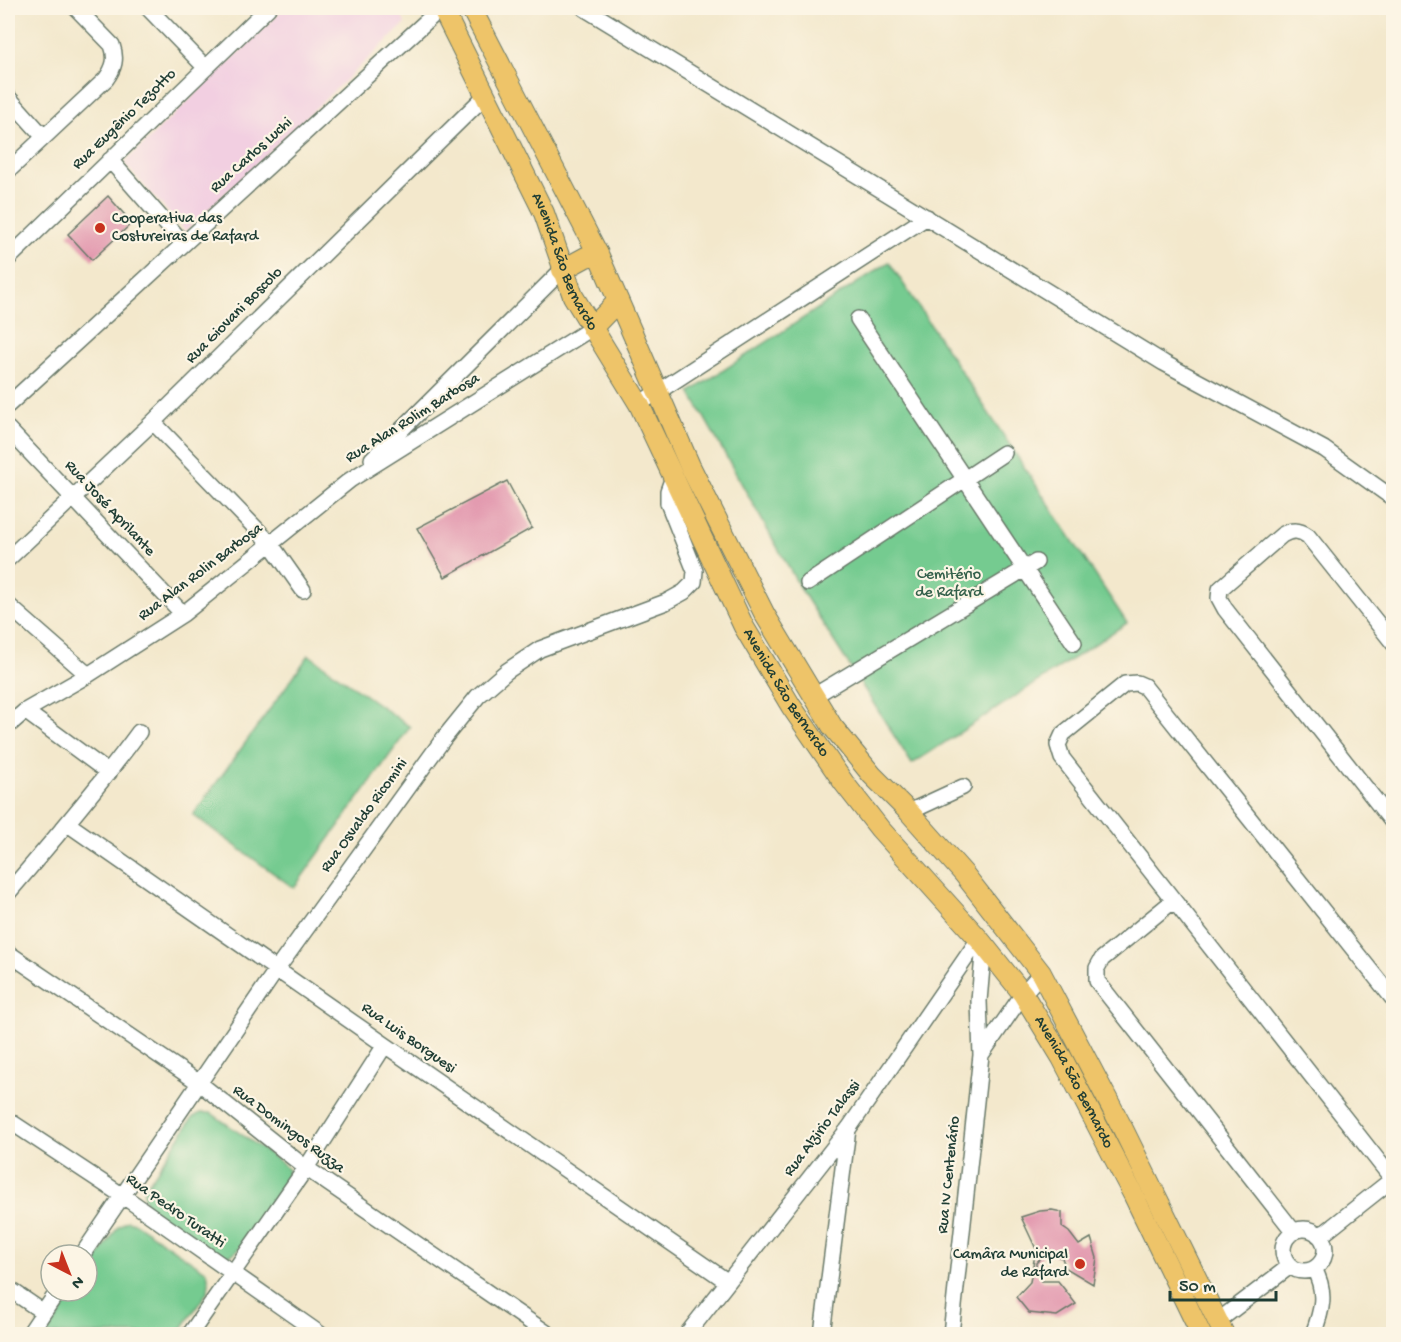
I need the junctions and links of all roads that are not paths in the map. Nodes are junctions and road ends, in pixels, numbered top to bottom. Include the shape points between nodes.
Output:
1 (76, 8) edge
2 (148, 8) edge
3 (268, 8) edge
4 (441, 8) edge
5 (471, 8) edge
6 (584, 8) edge
7 (206, 68) junction
8 (485, 96) junction
9 (8, 97) edge
10 (43, 136) junction
11 (110, 160) junction
12 (8, 171) edge
13 (927, 217) junction
14 (183, 243) junction
15 (598, 254) junction
16 (8, 259) edge
17 (562, 270) junction
18 (618, 302) junction
19 (858, 319) dead end
20 (592, 328) junction
21 (657, 393) junction
22 (639, 404) junction
23 (8, 405) edge
24 (153, 422) junction
25 (8, 429) edge
26 (1004, 453) dead end
27 (673, 477) junction
28 (965, 479) junction
29 (350, 480) junction
30 (74, 497) junction
31 (1394, 499) edge
32 (270, 543) junction
33 (8, 559) edge
34 (1030, 565) junction
35 (808, 582) dead end
36 (303, 590) dead end
37 (8, 606) edge
38 (183, 614) junction
39 (765, 615) junction
40 (744, 627) junction
41 (1074, 644) dead end
42 (1394, 644) edge
43 (88, 675) junction
44 (814, 696) junction
45 (25, 711) junction
46 (8, 726) edge
47 (140, 732) dead end
48 (109, 773) junction
49 (963, 787) dead end
50 (909, 812) junction
51 (68, 824) junction
52 (1394, 825) edge
53 (880, 829) junction
54 (8, 893) edge
55 (1173, 901) junction
56 (982, 941) junction
57 (8, 953) edge
58 (277, 969) junction
59 (1041, 973) junction
60 (1023, 994) junction
61 (1394, 1000) edge
62 (385, 1046) junction
63 (981, 1055) junction
64 (198, 1082) junction
65 (8, 1120) edge
66 (849, 1128) junction
67 (306, 1168) junction
68 (1393, 1180) edge
69 (123, 1196) junction
70 (1294, 1232) junction
71 (1318, 1235) junction
72 (90, 1243) edge
73 (1290, 1266) junction
74 (1314, 1269) junction
75 (232, 1275) junction
76 (728, 1282) junction
77 (8, 1288) edge
78 (49, 1303) edge
79 (43, 1312) junction
80 (1212, 1331) edge
81 (29, 1335) edge
82 (190, 1335) edge
83 (320, 1335) edge
84 (548, 1335) edge
85 (687, 1335) edge
86 (822, 1335) edge
87 (951, 1335) edge
88 (1313, 1335) edge

1 - 10 street via 112,45 114,63 106,79
2 - 7 street
3 - 7 street, Rua Eugênio Tezotto
4 - 8 main road, Avenida São Bernardo
4 - 14 street, Rua Carlos Luchi
5 - 15 main road, Avenida São Bernardo
6 - 13 street
7 - 11 street, Rua Eugênio Tezotto
8 - 17 main road, Avenida São Bernardo via 544,213
8 - 24 street, Rua Giovani Boscolo
9 - 10 street
10 - 12 street
11 - 14 street
11 - 16 street, Rua Eugênio Tezotto
13 - 21 street
13 - 31 street via 1164,363 1324,449
14 - 23 street, Rua Carlos Luchi
15 - 17 main road
15 - 18 main road, Avenida São Bernardo
17 - 20 main road, Avenida São Bernardo
17 - 29 street, Rua Alan Rolim Barbosa
18 - 20 main road
18 - 21 main road, Avenida São Bernardo
19 - 28 street
20 - 22 main road, Avenida São Bernardo
20 - 29 street, Rua Alan Rolim Barbosa
21 - 22 street
21 - 39 main road, Avenida São Bernardo
22 - 27 main road, Avenida São Bernardo
24 - 30 street, Rua Giovani Boscolo
24 - 32 street
25 - 30 street, Rua José Aprilante
26 - 28 street
27 - 40 main road, Avenida São Bernardo
27 - 58 street, Rua Osvaldo Ricomini via 668,503 695,571 694,582 666,602 540,649 478,696
28 - 34 street
28 - 35 street
29 - 32 street, Rua Alan Rolin Barbosa
30 - 33 street, Rua Giovani Boscolo
30 - 38 street, Rua José Aprilante
32 - 36 street
32 - 38 street, Rua Alan Rolin Barbosa
34 - 41 street
34 - 44 street
37 - 43 street
38 - 43 street, Rua Alan Rolin Barbosa
39 - 40 main road
39 - 44 main road, Avenida São Bernardo
40 - 53 main road, Avenida São Bernardo via 791,706
42 - 52 street via 1300,531 1282,535 1220,589 1219,598 1225,609
43 - 45 street, Rua Alan Rolin Barbosa
44 - 50 main road, Avenida São Bernardo via 832,726 872,775
45 - 46 street, Rua Alan Rolin Barbosa
45 - 48 street
47 - 48 street
48 - 51 street
49 - 50 street
50 - 53 main road
50 - 59 main road, Avenida São Bernardo via 964,874
51 - 54 street
51 - 58 street, Rua Luis Borguesi
53 - 56 main road, Avenida São Bernardo
55 - 61 street via 1059,752 1063,734 1125,684 1137,683 1149,691
55 - 68 street
55 - 70 street via 1102,959 1097,981
56 - 60 main road, Avenida São Bernardo
56 - 63 street, Rua IV Centenário
56 - 66 street, Rua Alzirio Talassi
57 - 64 street, Rua Domingos Ruzza
58 - 62 street, Rua Luis Borguesi
58 - 64 street, Rua Osvaldo Ricomini
59 - 60 street, Rua IV Centenário
59 - 80 main road, Avenida São Bernardo via 1102,1088
60 - 63 street, Rua IV Centenário
60 - 80 main road, Avenida São Bernardo
62 - 67 street
62 - 76 street, Rua Luis Borguesi
63 - 87 street, Rua IV Centenário
64 - 67 street, Rua Domingos Ruzza
64 - 69 street, Rua Osvaldo Ricomini
65 - 69 street, Rua Pedro Turatti
66 - 76 street, Rua Alzirio Talassi
66 - 86 street
67 - 75 street
67 - 84 street, Rua Domingos Ruzza
68 - 71 street
69 - 72 street, Rua Osvaldo Ricomini
69 - 75 street, Rua Pedro Turatti
70 - 71 street via 1307,1229
70 - 73 street via 1283,1248
71 - 74 street via 1325,1253
73 - 74 street via 1301,1271
73 - 80 street
74 - 88 street via 1323,1294
75 - 82 street
75 - 83 street, Rua Pedro Turatti
76 - 85 street, Rua Alzirio Talassi
77 - 79 street
78 - 79 street
79 - 81 street

